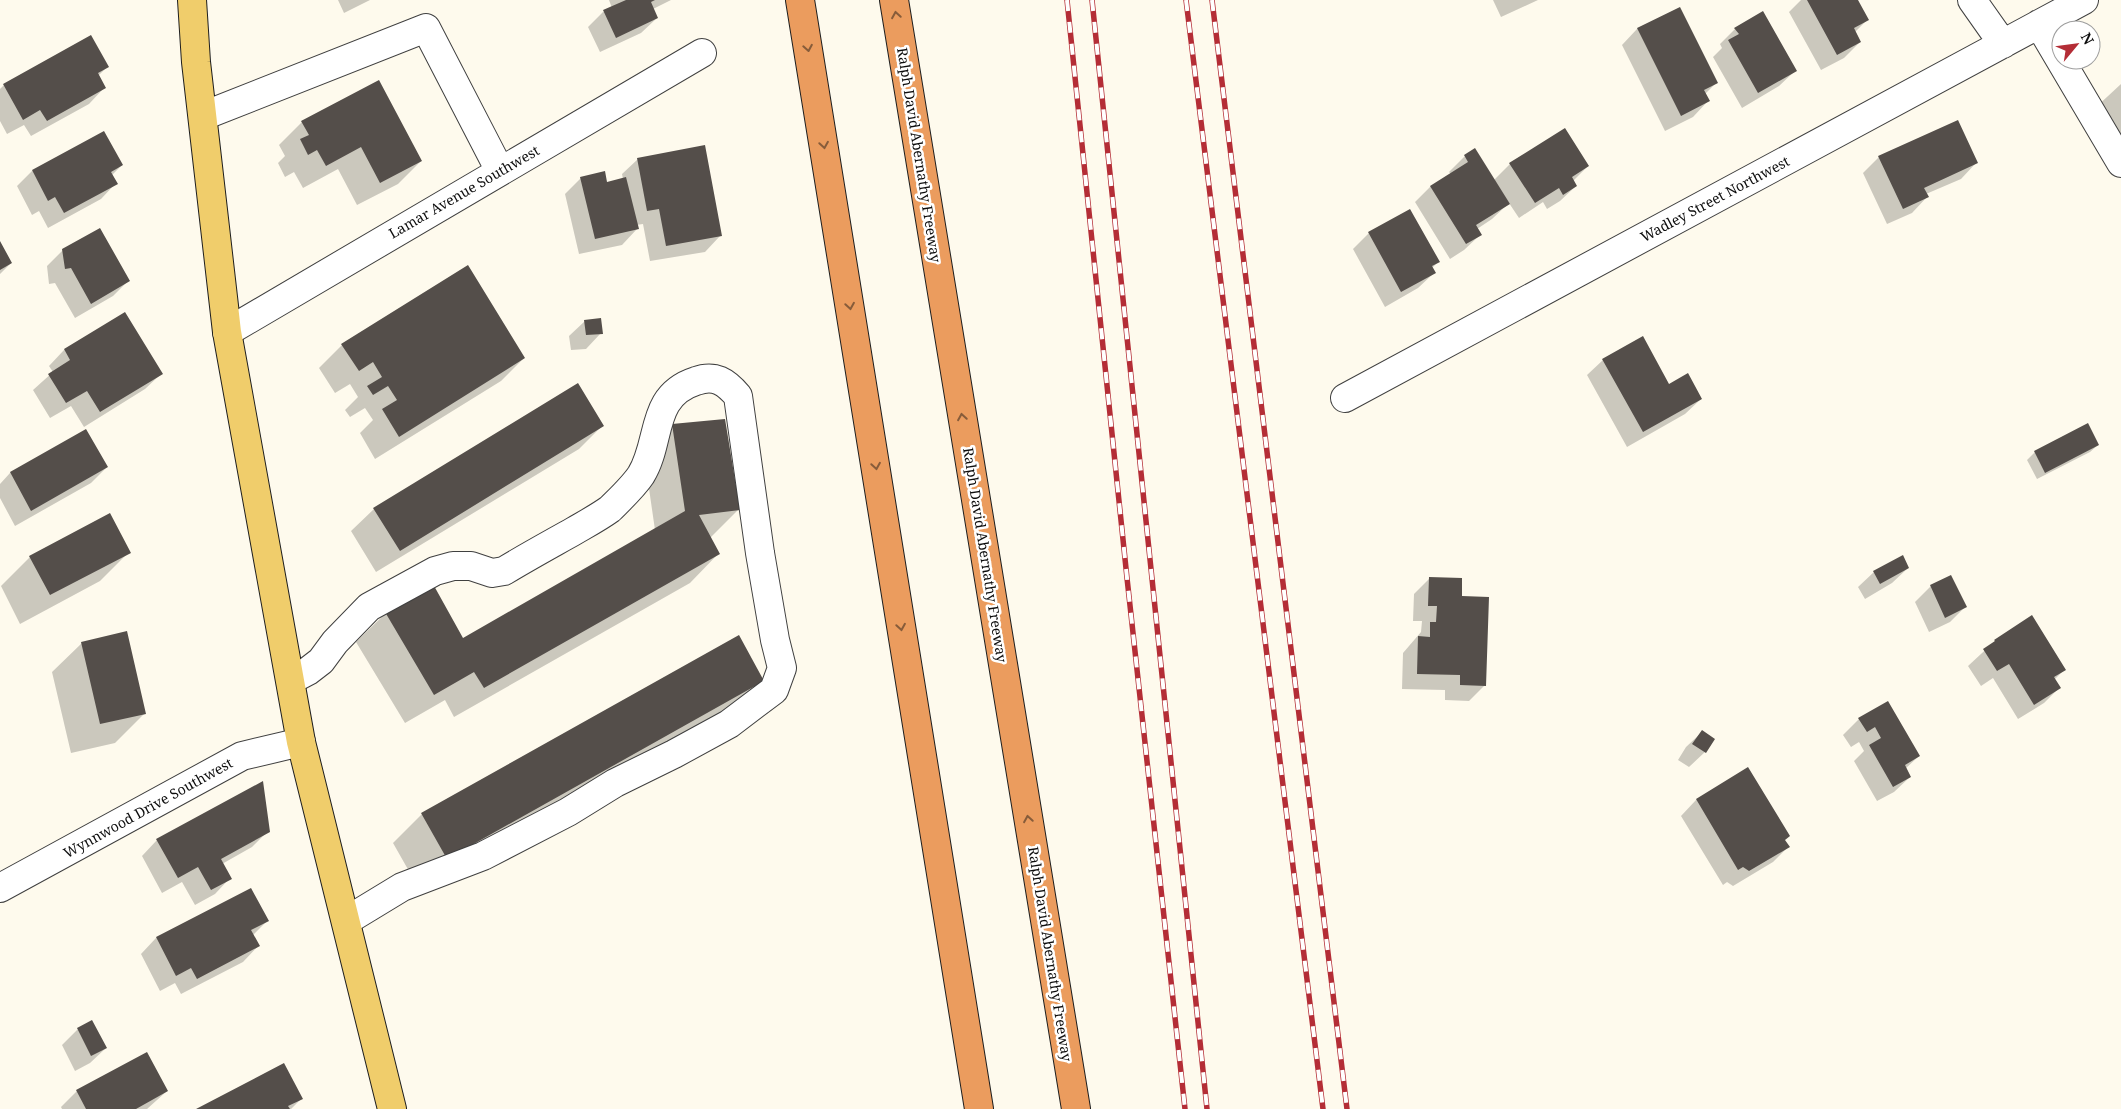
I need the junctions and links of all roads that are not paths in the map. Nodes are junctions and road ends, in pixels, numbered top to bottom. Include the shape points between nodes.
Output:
1 (192, 0) edge
2 (800, 0) edge
3 (894, 0) edge
4 (1972, 0) edge
5 (2084, 0) edge
6 (2039, 24) junction
7 (2003, 44) junction
8 (702, 53) dead end
9 (203, 116) junction
10 (2121, 163) edge
11 (500, 171) junction
12 (227, 332) junction
13 (1345, 398) dead end
14 (290, 680) junction
15 (302, 742) junction
16 (0, 888) edge
17 (346, 921) junction
18 (392, 1109) edge
19 (979, 1109) edge
20 (1076, 1109) edge

1 - 9 main road
2 -> 19 highway
20 -> 3 highway, Ralph David Abernathy Freeway
4 - 7 street
5 - 6 street, Wadley Street Northwest
6 - 7 street, Wadley Street Northwest
6 - 10 street
7 - 13 street, Wadley Street Northwest
8 - 11 street, Lamar Avenue Southwest
9 - 11 street via 426,28
9 - 12 main road
11 - 12 street, Lamar Avenue Southwest
12 - 14 main road
14 - 15 main road
14 - 17 street via 321,661 369,607 385,597 435,571 453,566 471,566 492,573 504,570 609,509 640,475 651,452 663,406 676,390 700,379 714,378 727,384 738,396 760,553 782,668 774,690 729,724 615,783 568,812 490,852 402,887
15 - 16 street, Wynnwood Drive Southwest via 242,756
15 - 17 main road
17 - 18 main road

